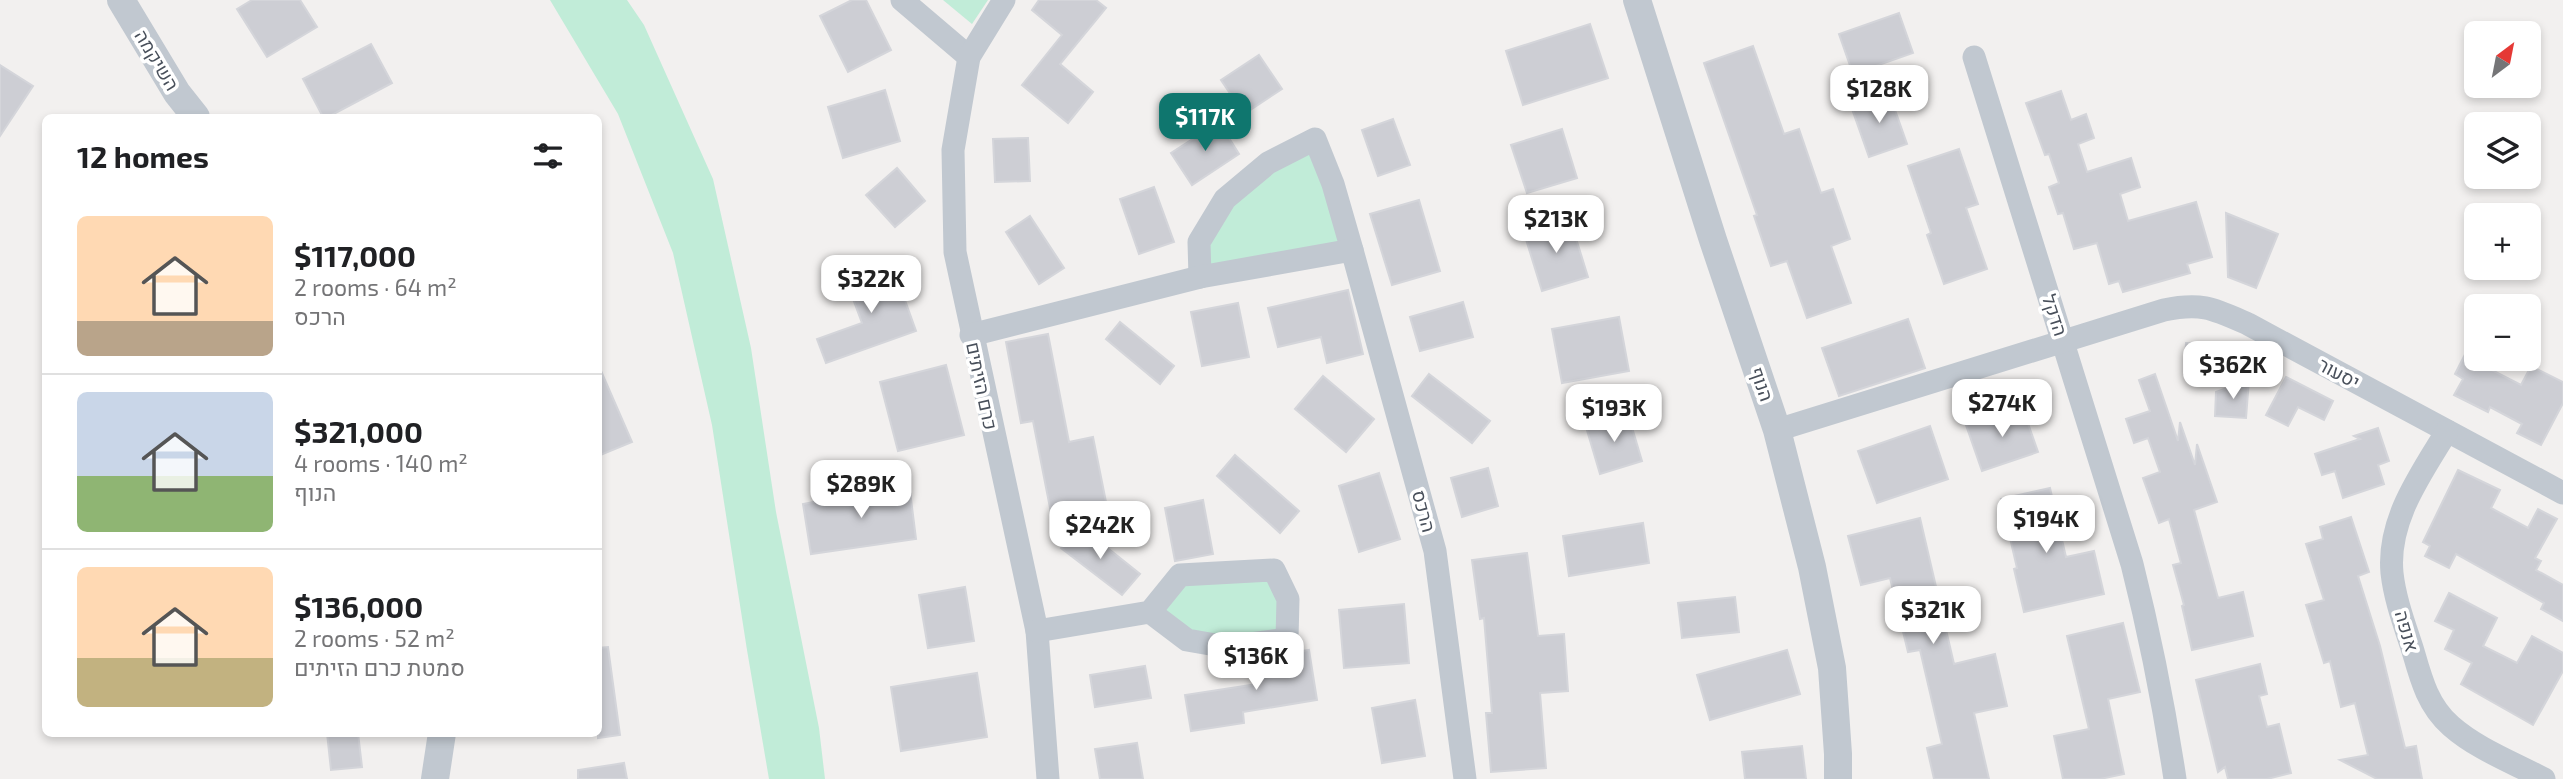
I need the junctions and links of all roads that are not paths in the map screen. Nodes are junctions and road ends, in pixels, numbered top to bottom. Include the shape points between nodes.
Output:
1 (121, 0) edge
2 (902, 0) edge
3 (1004, 0) edge
4 (1637, 0) edge
5 (970, 57) junction
6 (1974, 57) dead end
7 (194, 114) edge
8 (1352, 250) junction
9 (1200, 277) junction
10 (971, 335) junction
11 (2063, 341) junction
12 (1777, 430) junction
13 (2447, 431) junction
14 (2563, 493) edge
15 (1150, 612) junction
16 (1037, 631) junction
17 (441, 737) edge
18 (435, 779) edge
19 (1048, 779) edge
20 (1465, 779) edge
21 (1838, 779) edge
22 (2175, 779) edge
23 (2544, 779) edge

1 - 7 street, השיקמה
2 - 5 street
3 - 5 street, כרם הזיתים
4 - 12 street, הנוף
5 - 10 street, כרם הזיתים via 953,150 955,252
6 - 11 street, הדקל
8 - 9 street
8 - 9 street, הרכס via 1315,139 1268,163 1224,199 1199,242
8 - 20 street, הרכס via 1435,551
9 - 10 street
10 - 16 street, כרם הזיתים
11 - 12 street, יסעור
11 - 13 street, יסעור via 2164,310 2207,307 2248,324
11 - 22 street, הדקל via 2132,564
12 - 21 street, הנוף via 1832,668
13 - 14 street, יסעור
13 - 23 street, אנפה via 2402,512 2391,556 2397,597 2423,687 2438,712 2468,738
15 - 15 street via 1187,640 1227,647 1287,639 1287,599 1274,570 1180,575
15 - 16 street
16 - 19 street, כרם הזיתים
17 - 18 street

